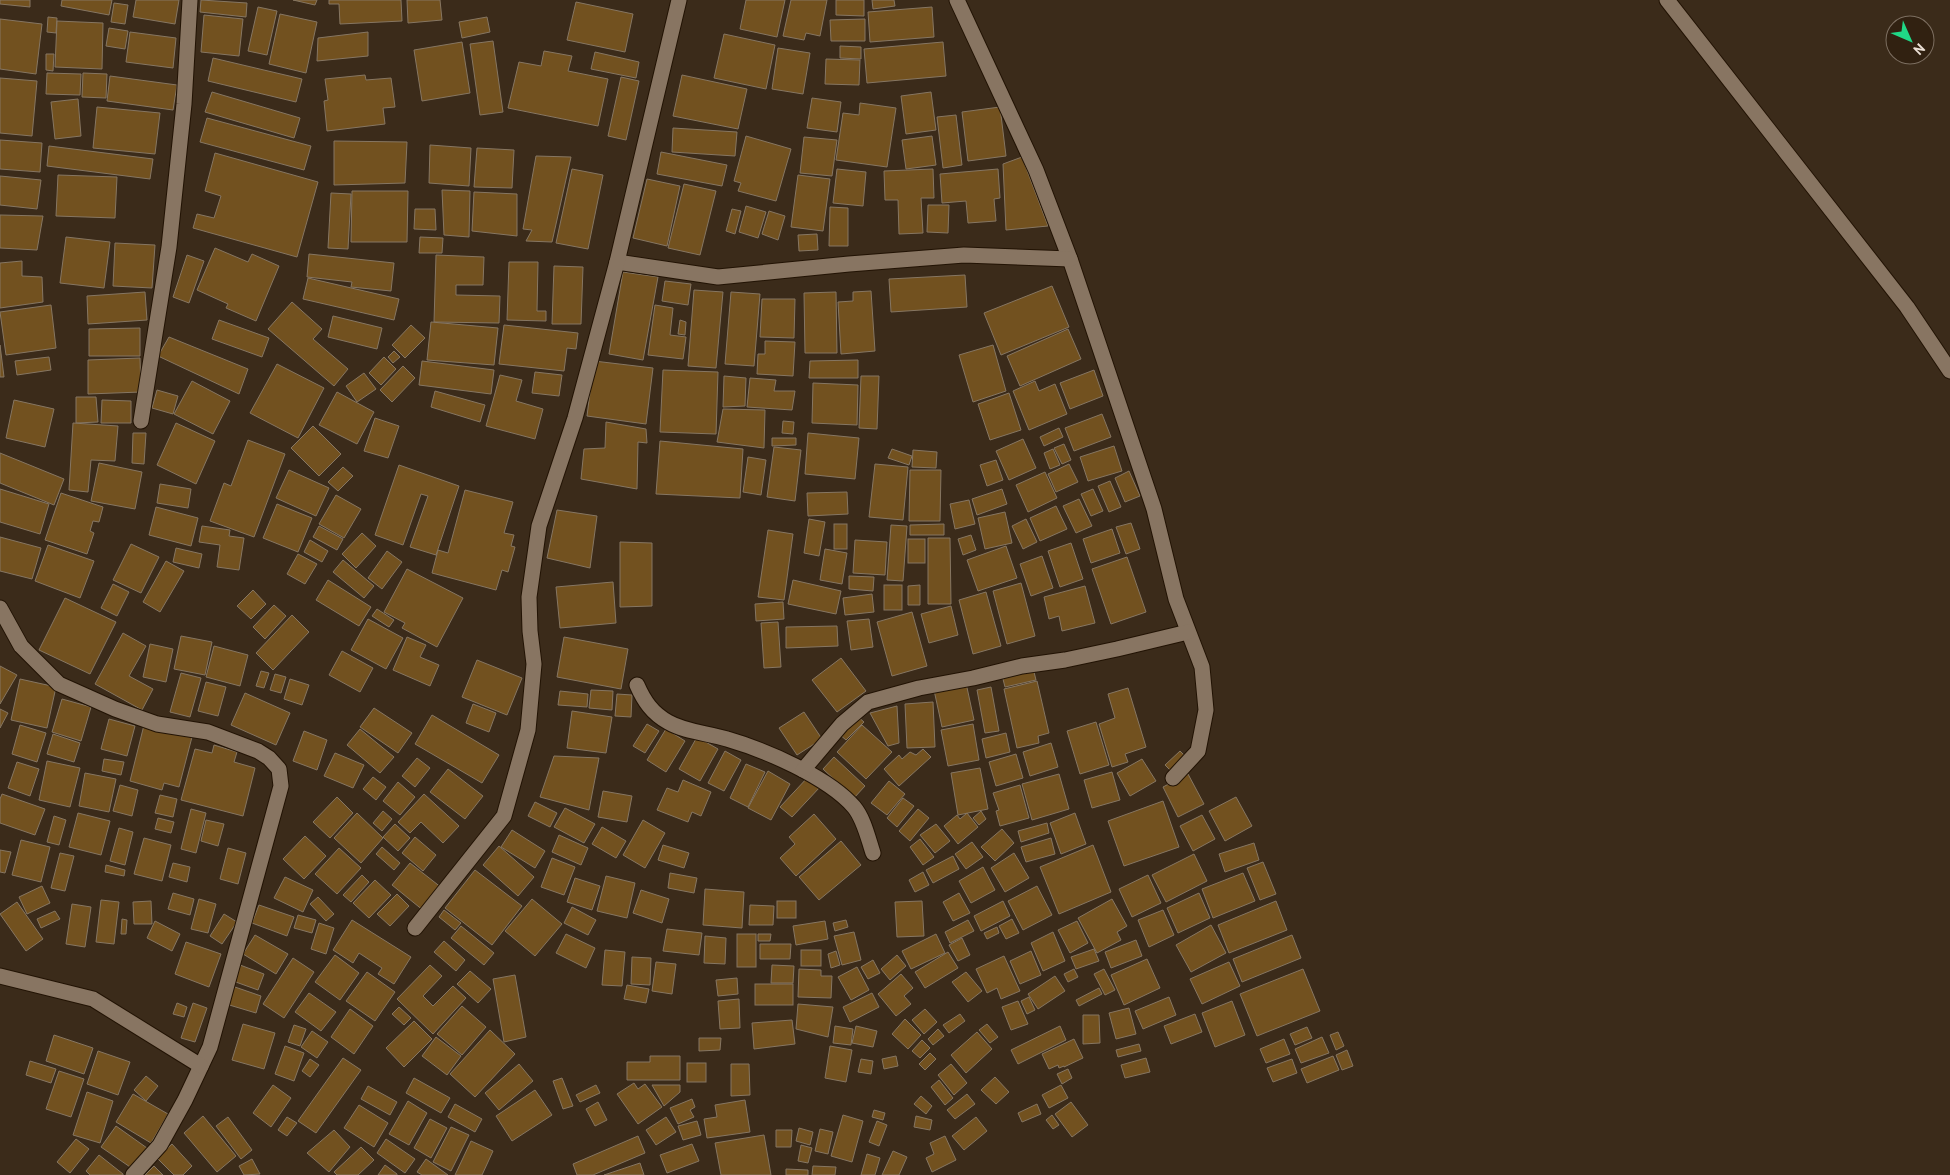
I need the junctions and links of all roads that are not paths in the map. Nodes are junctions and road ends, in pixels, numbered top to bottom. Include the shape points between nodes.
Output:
1 (190, 0) edge
2 (679, 0) edge
3 (956, 0) edge
4 (1668, 0) edge
5 (1070, 258) junction
6 (617, 262) junction
7 (1950, 371) edge
8 (141, 421) dead end
9 (0, 608) edge
10 (1188, 632) junction
11 (637, 685) dead end
12 (803, 770) junction
13 (1173, 778) dead end
14 (874, 853) dead end
15 (415, 928) dead end
16 (0, 976) edge
17 (201, 1066) junction
18 (133, 1175) edge

1 - 8 street via 170,247
2 - 6 street
3 - 5 street via 1036,170
4 - 7 street via 1907,307
5 - 6 street via 964,254 718,277
5 - 10 street via 1154,509 1176,598
6 - 15 street via 575,418 539,526 529,596 534,664 528,730 504,816
9 - 17 street via 21,646 59,684 157,724 208,732 258,751 279,770 281,786 210,1047
10 - 12 street via 918,688 868,702 842,724
10 - 13 street via 1202,667 1206,710 1198,751
11 - 12 street via 645,702 670,724 727,738
12 - 14 street via 843,796 855,809
16 - 17 street via 93,1000
17 - 18 street via 160,1145

